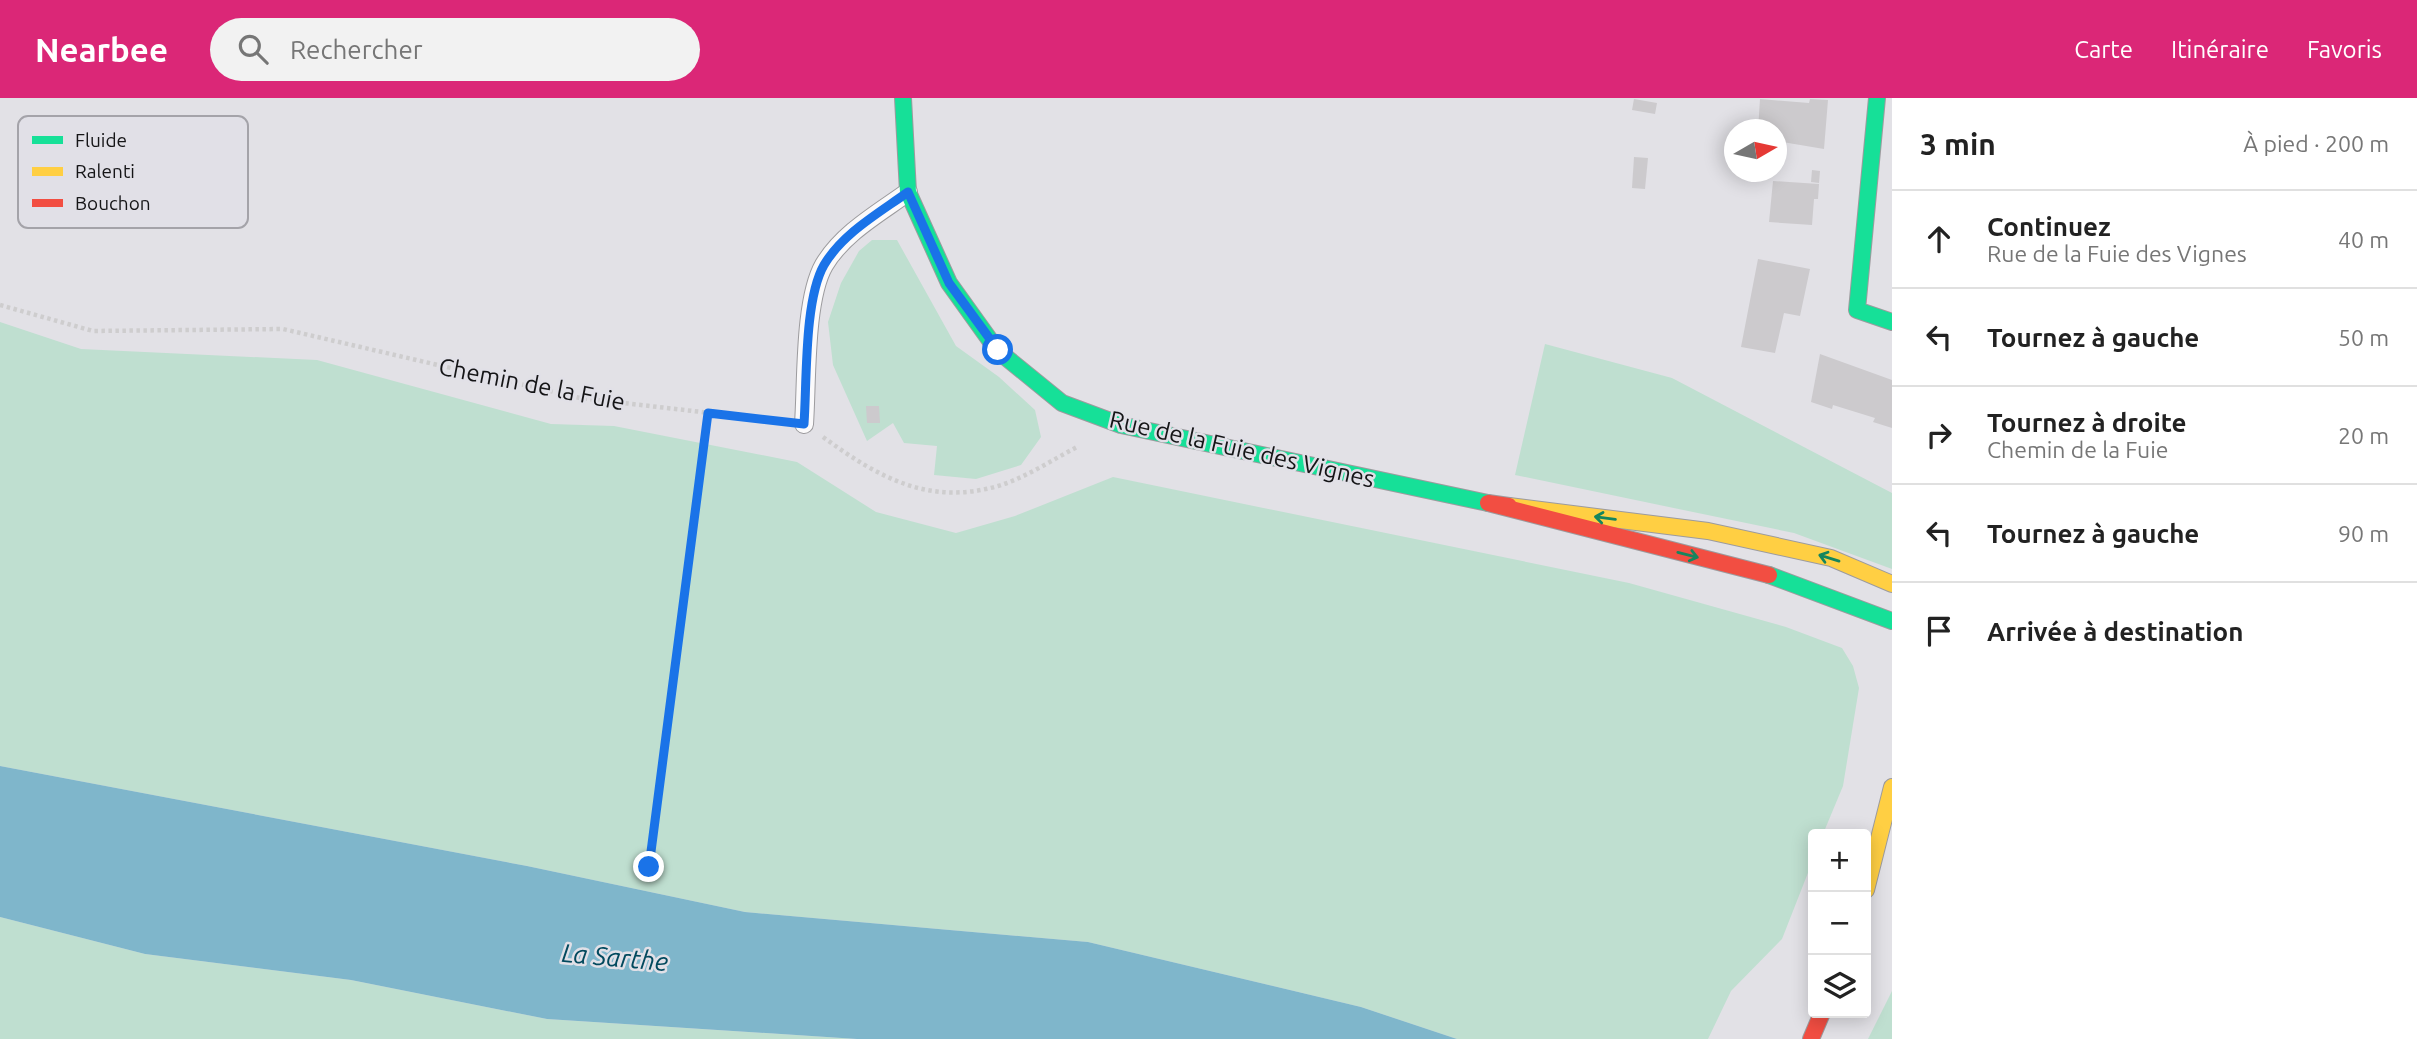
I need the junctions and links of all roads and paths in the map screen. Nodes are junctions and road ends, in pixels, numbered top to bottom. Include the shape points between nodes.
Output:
1 (903, 98) edge
2 (1877, 98) edge
3 (908, 192) junction
4 (0, 305) edge
5 (1892, 322) edge
6 (708, 413) junction
7 (804, 424) junction
8 (1121, 425) junction
9 (1488, 503) junction
10 (1892, 584) edge
11 (1892, 621) edge
12 (1892, 788) edge
13 (649, 867) dead end
14 (1871, 870) edge
15 (1887, 876) dead end
16 (1871, 908) dead end
17 (1820, 1018) edge
18 (1811, 1039) edge

1 - 3 street, Rue de la Fuie des Vignes
2 - 5 street via 1857,310
3 - 7 lane via 852,233 824,265 813,296
3 - 8 street, Rue de la Fuie des Vignes via 949,283 998,350 1062,403
4 - 6 path, Chemin de la Fuie via 93,331 283,329 580,398
6 - 7 path, Chemin de la Fuie
6 - 13 path
7 - 8 path, Chemin de la Fuie via 896,483 936,493 999,486
8 - 9 street, Rue de la Fuie des Vignes
10 -> 9 street, Rue de la Fuie des Vignes via 1831,558 1708,531
9 -> 11 street, Rue de la Fuie des Vignes via 1790,581
12 - 14 street
15 - 16 street
17 - 18 street

